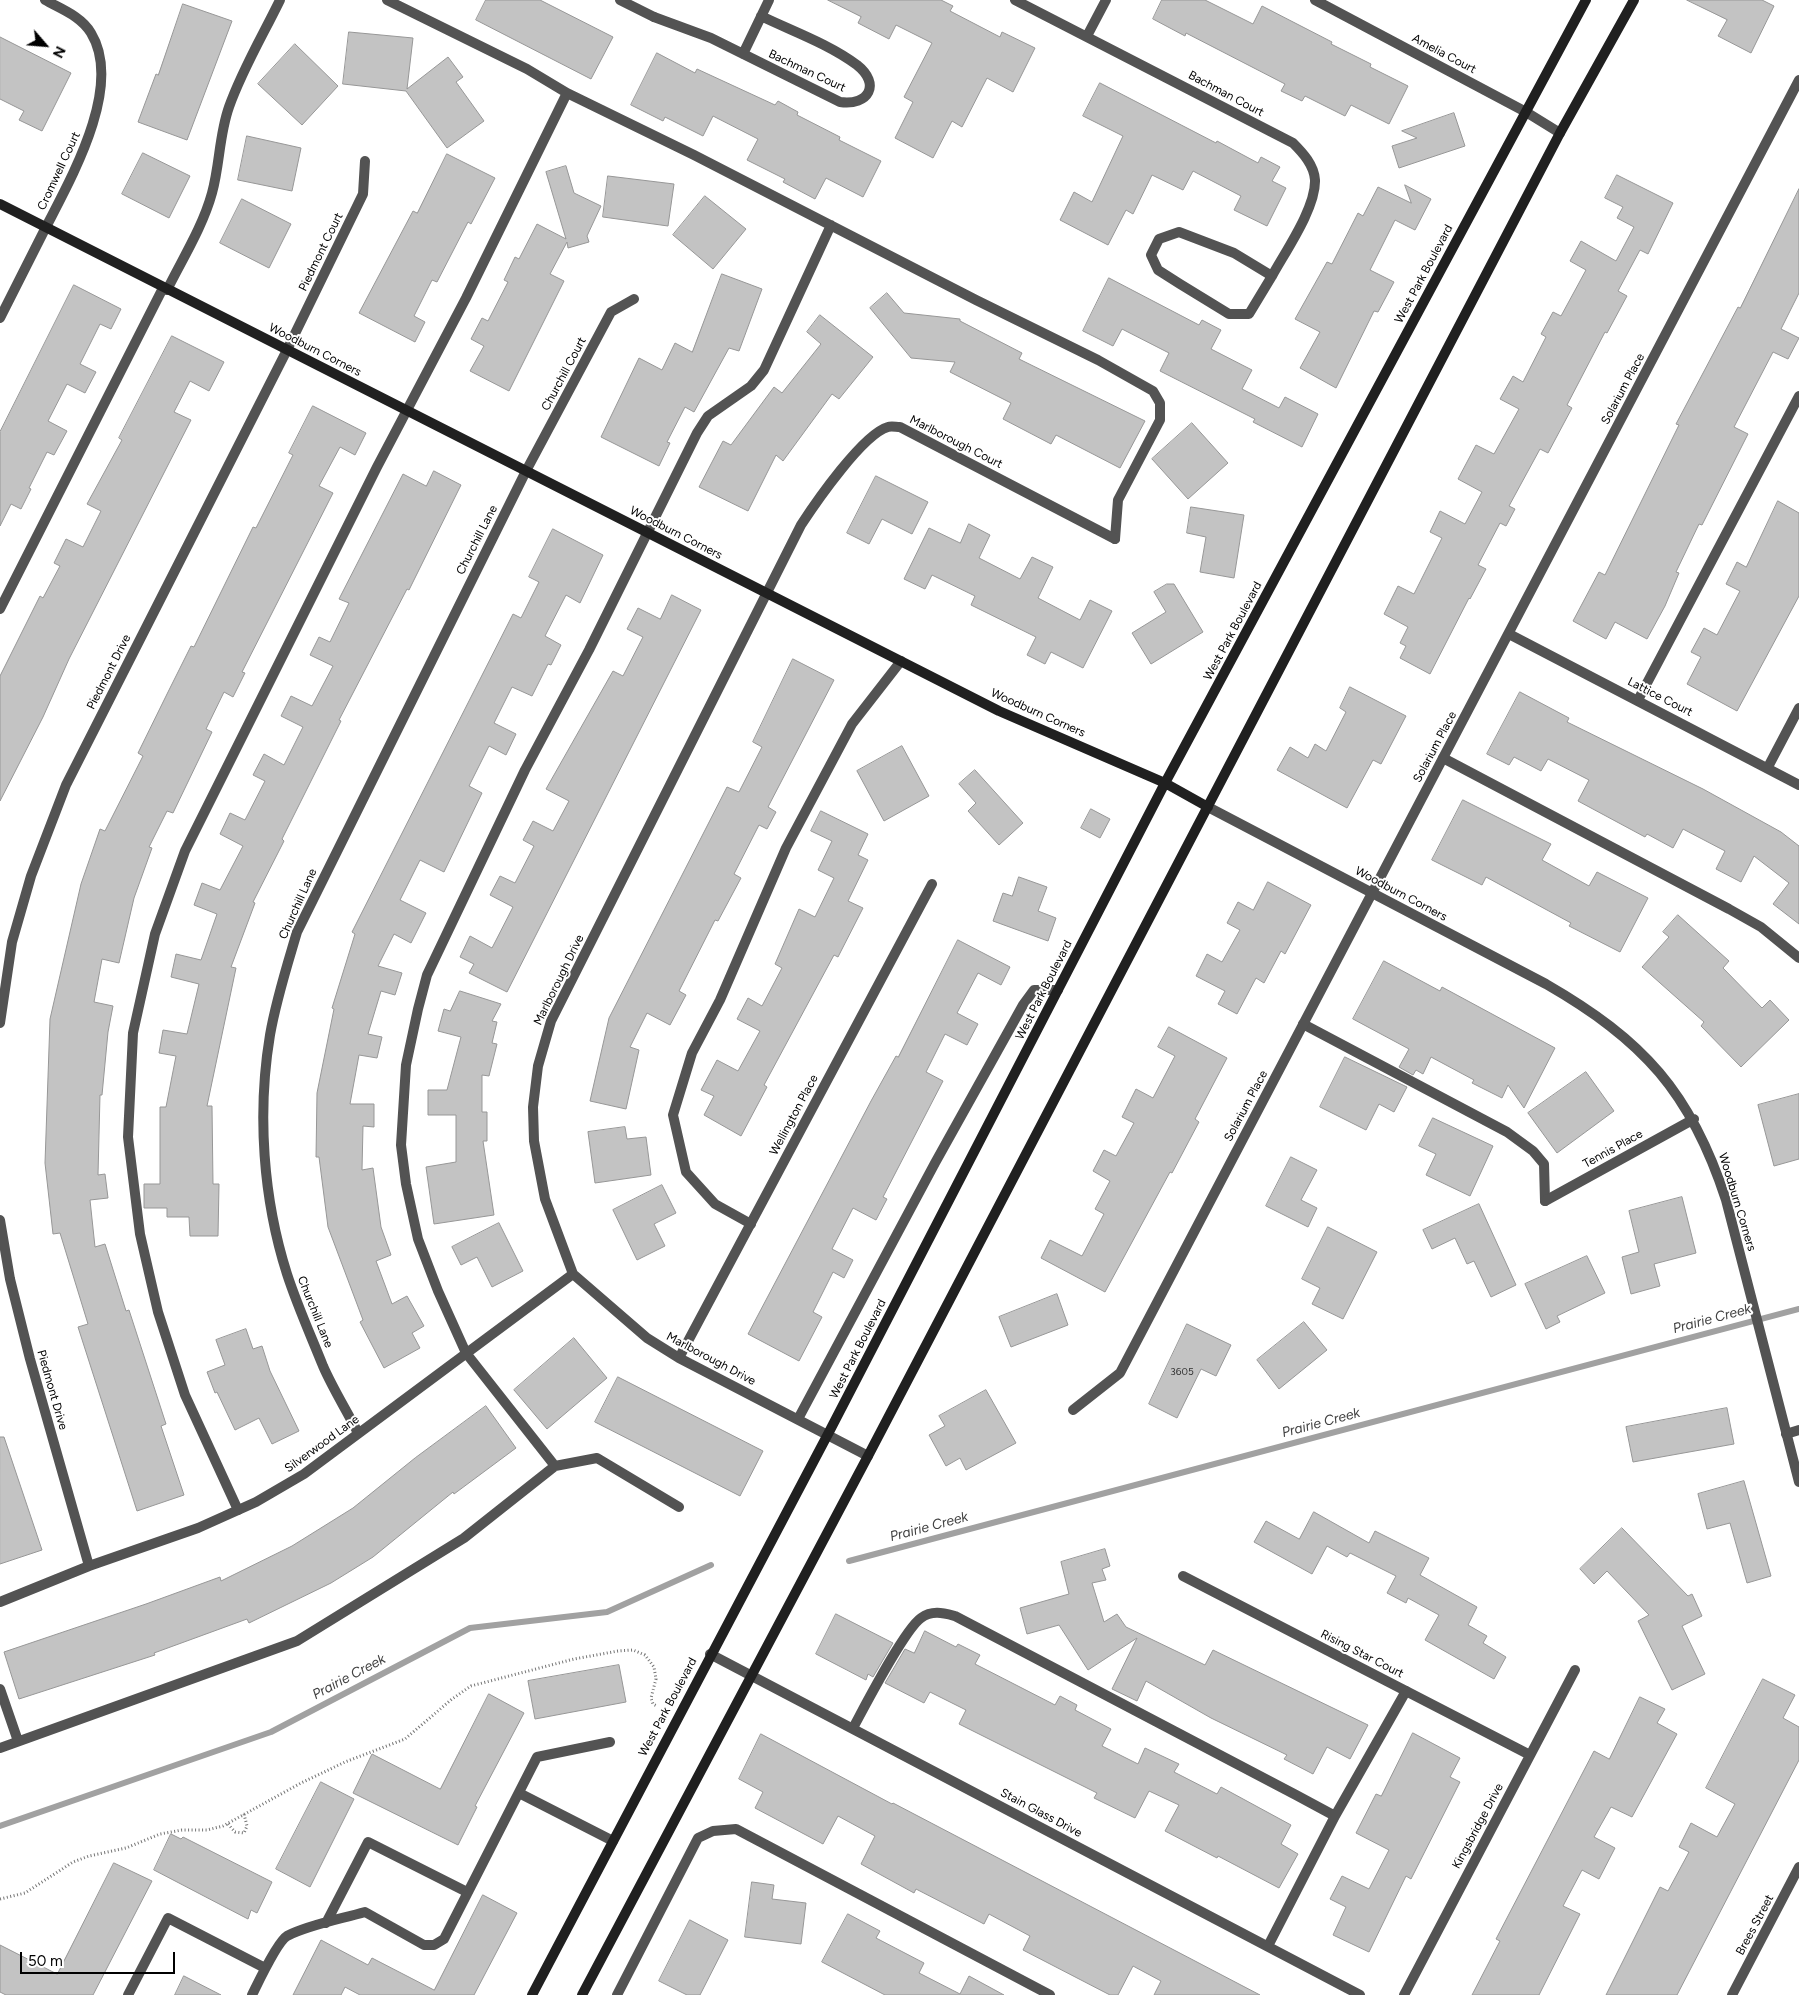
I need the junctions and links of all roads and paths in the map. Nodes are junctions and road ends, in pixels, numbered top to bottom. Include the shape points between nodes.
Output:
1 (45, 0) edge
2 (280, 0) edge
3 (387, 0) edge
4 (620, 0) edge
5 (769, 0) edge
6 (1015, 0) edge
7 (1106, 0) edge
8 (1315, 0) edge
9 (1586, 0) edge
10 (1634, 0) edge
11 (761, 16) junction
12 (1087, 36) junction
13 (743, 54) junction
14 (1799, 80) edge
15 (567, 93) junction
16 (1526, 112) junction
17 (1560, 133) junction
18 (365, 161) dead end
19 (0, 204) edge
20 (830, 226) junction
21 (46, 228) junction
22 (1272, 276) junction
23 (165, 289) junction
24 (634, 299) dead end
25 (0, 318) edge
26 (287, 350) junction
27 (1799, 396) edge
28 (408, 411) junction
29 (526, 471) junction
30 (646, 533) junction
31 (767, 593) junction
32 (0, 609) edge
33 (1509, 634) junction
34 (901, 661) junction
35 (1638, 700) junction
36 (1799, 708) edge
37 (1443, 758) junction
38 (1768, 767) junction
39 (1165, 783) junction
40 (1799, 785) edge
41 (1208, 807) junction
42 (932, 884) dead end
43 (1371, 893) junction
44 (1799, 958) edge
45 (1058, 990) junction
46 (0, 1023) edge
47 (1303, 1024) junction
48 (1694, 1120) junction
49 (0, 1220) edge
50 (751, 1224) junction
51 (573, 1274) junction
52 (466, 1353) junction
53 (679, 1358) junction
54 (1073, 1410) dead end
55 (798, 1419) junction
56 (1799, 1430) edge
57 (358, 1433) junction
58 (828, 1434) junction
59 (1786, 1434) junction
60 (868, 1456) junction
61 (555, 1466) junction
62 (1799, 1482) edge
63 (679, 1507) dead end
64 (238, 1510) junction
65 (89, 1566) junction
66 (1183, 1576) dead end
67 (0, 1602) edge
68 (710, 1654) junction
69 (1575, 1670) dead end
70 (751, 1674) junction
71 (0, 1689) edge
72 (1406, 1691) junction
73 (658, 1706) dead end
74 (853, 1728) junction
75 (18, 1742) junction
76 (610, 1742) dead end
77 (0, 1748) edge
78 (1530, 1755) junction
79 (518, 1793) junction
80 (244, 1814) junction
81 (1335, 1816) junction
82 (228, 1824) junction
83 (612, 1841) junction
84 (1799, 1867) edge
85 (467, 1892) junction
86 (0, 1899) edge
87 (326, 1923) junction
88 (1268, 1946) junction
89 (265, 1968) junction
90 (128, 1995) edge
91 (252, 1995) edge
92 (532, 1995) edge
93 (582, 1995) edge
94 (617, 1995) edge
95 (1050, 1995) edge
96 (1360, 1995) edge
97 (1404, 1995) edge
98 (1732, 1995) edge

1 - 21 street, Cromwell Court via 79,19 90,32 98,46 100,71 96,113 89,135 80,161
2 - 23 street via 228,108 212,192 204,215
3 - 15 street via 527,69
4 - 13 street, Bachman Court
5 - 11 street
6 - 12 street, Bachman Court
7 - 12 street
8 - 16 street, Amelia Court
9 - 16 main road, West Park Boulevard
10 - 17 main road
11 - 13 street
11 - 13 street, Bachman Court via 857,65 870,82 869,92 863,100 852,104 840,102
12 - 22 street, Bachman Court via 1293,143 1304,154 1315,180 1311,200
14 - 33 street, Solarium Place
15 - 20 street via 694,154
15 - 28 street
16 - 17 street, Amelia Court
16 - 39 main road, West Park Boulevard
17 - 41 main road
18 - 26 street, Piedmont Court via 363,194
19 - 21 main road, Woodburn Corners
20 - 30 street via 764,370 751,386 708,416
20 - 31 street, Marlborough Court via 1098,360 1153,391 1160,403 1160,420 1118,500 1115,539 920,436 900,427 888,427 863,446 828,485 801,525
21 - 23 main road, Woodburn Corners
21 - 25 street, Cromwell Court
22 - 22 street, Bachman Court via 1249,314 1230,314 1158,270 1151,254 1159,239 1179,232 1234,253
23 - 26 main road, Woodburn Corners
23 - 32 street
24 - 29 street, Churchill Court via 612,312
26 - 28 main road, Woodburn Corners
26 - 46 street, Piedmont Drive via 66,785 31,876 12,942
27 - 35 street
28 - 29 main road, Woodburn Corners
28 - 64 street via 368,484 185,851 155,934 133,1034 128,1136 140,1234 158,1312 185,1395
29 - 30 main road, Woodburn Corners
29 - 57 street, Churchill Lane via 297,932 270,1036 264,1118 266,1169 278,1242 324,1369
30 - 31 main road, Woodburn Corners
30 - 52 street via 525,770 427,975 418,1010 405,1074 401,1145 406,1184 418,1239
31 - 34 main road, Woodburn Corners
31 - 51 street, Marlborough Drive via 544,1042 533,1107 534,1142 545,1199
33 - 35 street, Lattice Court
33 - 37 street, Solarium Place
34 - 39 main road, Woodburn Corners via 999,711
34 - 50 street via 852,724 794,831 720,1000 692,1053 673,1115 686,1172 715,1204
35 - 38 street, Lattice Court
36 - 38 street
37 - 43 street, Solarium Place
37 - 44 street via 1729,909 1761,927
38 - 40 street, Lattice Court
39 - 41 main road, Woodburn Corners
39 - 45 main road, West Park Boulevard
41 - 43 street, Woodburn Corners
41 - 60 main road
42 - 50 street, Wellington Place
43 - 47 street, Solarium Place
43 - 48 street, Woodburn Corners via 1584,1006 1650,1060
45 - 55 street via 1034,990 1023,1005
45 - 58 main road, West Park Boulevard
47 - 48 street, Tennis Place via 1514,1137 1544,1164 1545,1201
47 - 54 street, Solarium Place via 1120,1373
48 - 59 street, Woodburn Corners via 1717,1173
49 - 65 street, Piedmont Drive via 10,1279 30,1359
50 - 53 street, Wellington Place
51 - 52 street, Silverwood Lane
51 - 53 street, Marlborough Drive via 647,1338
52 - 57 street, Silverwood Lane
52 - 61 street
53 - 55 street, Marlborough Drive
55 - 58 street, Marlborough Drive
56 - 59 street
57 - 64 street, Silverwood Lane via 304,1474
58 - 60 street, Marlborough Drive
58 - 68 main road, West Park Boulevard
59 - 62 street, Woodburn Corners
60 - 70 main road
61 - 63 street via 597,1458
61 - 75 street via 464,1538 297,1640
64 - 65 street, Silverwood Lane via 198,1528
65 - 67 street, Silverwood Lane
66 - 72 street, Rising Star Court
68 - 70 street, Stain Glass Drive
68 - 83 main road, West Park Boulevard
69 - 78 street, Kingsbridge Drive
70 - 74 street, Stain Glass Drive
70 - 93 main road
71 - 75 street
72 - 78 street, Rising Star Court
72 - 81 street
73 - 80 path via 651,1698 656,1680 654,1667 645,1655 633,1650 574,1659 504,1677 463,1691 405,1739 337,1766
74 - 81 street via 908,1633 921,1618 938,1612 955,1616
74 - 88 street, Stain Glass Drive
75 - 77 street
76 - 79 street via 538,1757
78 - 97 street, Kingsbridge Drive
79 - 83 street
79 - 85 street
80 - 82 path
80 - 82 path via 247,1826 244,1833 235,1832
81 - 88 street
82 - 86 path via 207,1830 160,1834 126,1848 79,1859 25,1893
83 - 92 main road, West Park Boulevard
84 - 98 street, Brees Street
85 - 87 street via 444,1939 434,1945 424,1945 364,1912
85 - 87 street via 368,1842
87 - 89 street via 286,1937
88 - 96 street, Stain Glass Drive
89 - 90 street via 168,1918
89 - 91 street
94 - 95 street via 698,1838 713,1831 736,1829

